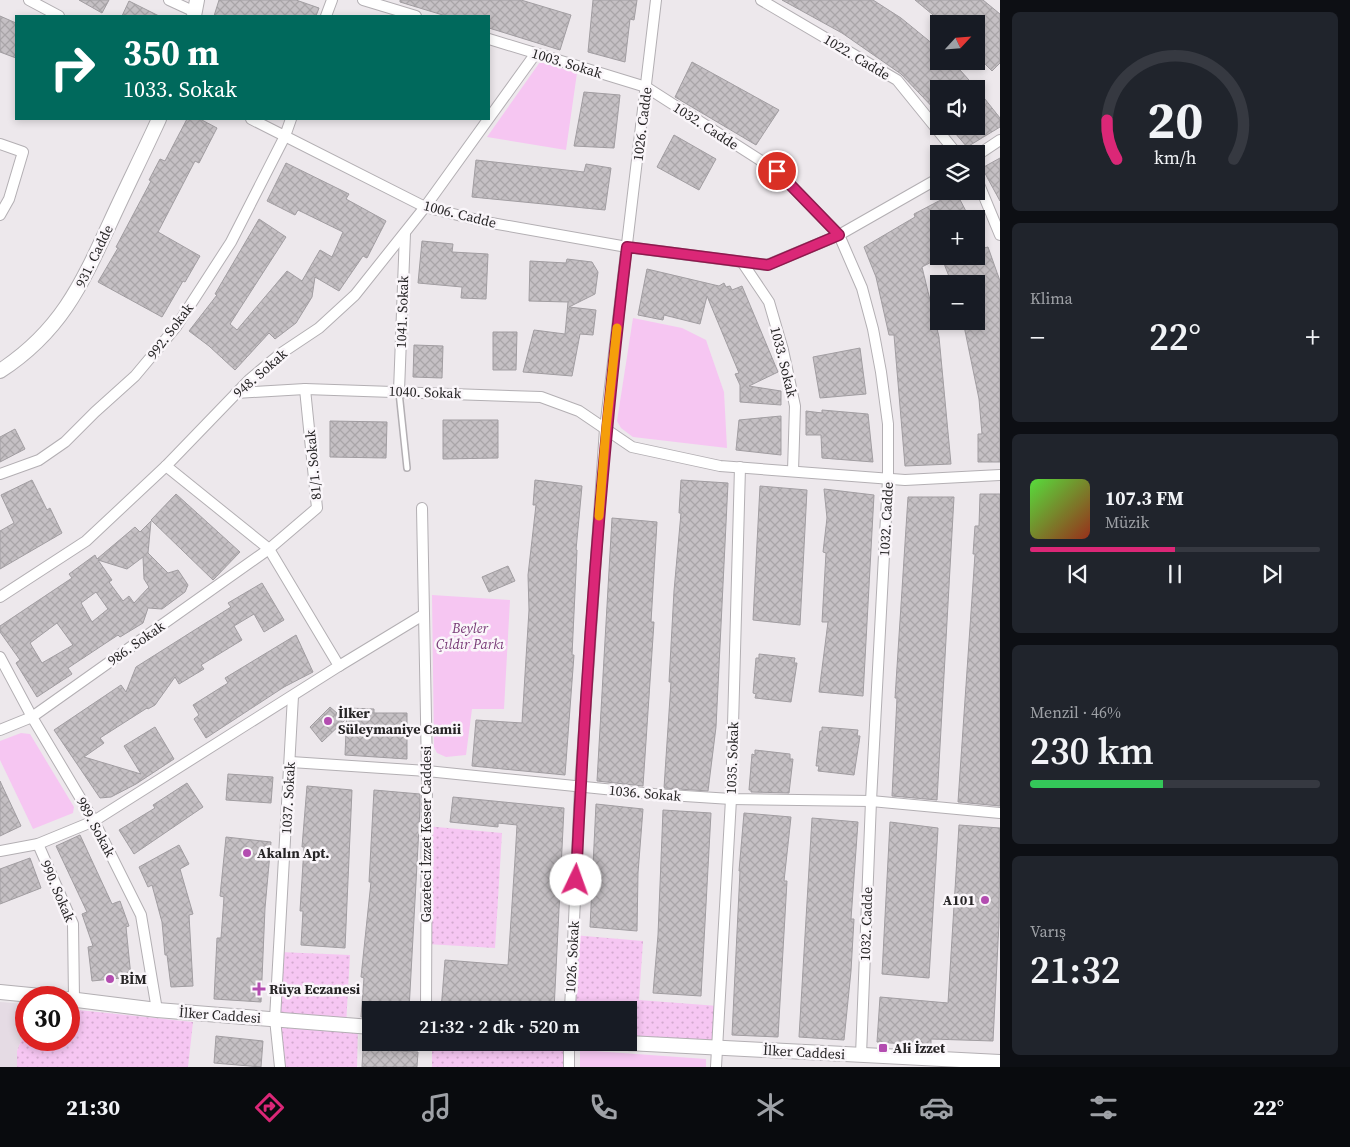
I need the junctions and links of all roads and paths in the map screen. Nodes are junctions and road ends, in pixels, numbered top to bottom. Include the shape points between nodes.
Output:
1 (29, 0) edge
2 (169, 0) edge
3 (332, 0) edge
4 (363, 0) edge
5 (656, 0) edge
6 (762, 0) edge
7 (195, 10) edge
8 (57, 15) edge
9 (326, 15) edge
10 (413, 15) edge
11 (490, 39) edge
12 (536, 53) junction
13 (646, 87) junction
14 (490, 117) edge
15 (159, 120) edge
16 (253, 120) edge
17 (291, 120) edge
18 (488, 120) edge
19 (285, 136) junction
20 (1000, 140) edge
21 (0, 144) edge
22 (950, 145) edge
23 (985, 150) edge
24 (930, 183) edge
25 (985, 199) edge
26 (425, 207) junction
27 (0, 215) edge
28 (405, 232) junction
29 (839, 235) junction
30 (1000, 235) edge
31 (627, 247) junction
32 (742, 262) junction
33 (0, 371) edge
34 (305, 389) junction
35 (399, 391) junction
36 (236, 393) junction
37 (606, 428) junction
38 (166, 466) junction
39 (740, 467) junction
40 (408, 468) dead end
41 (793, 472) junction
42 (0, 474) edge
43 (1000, 475) edge
44 (888, 479) junction
45 (422, 508) dead end
46 (269, 550) junction
47 (0, 597) edge
48 (423, 615) junction
49 (0, 657) edge
50 (339, 666) junction
51 (293, 696) junction
52 (32, 717) junction
53 (0, 730) edge
54 (291, 762) junction
55 (427, 771) junction
56 (580, 787) junction
57 (731, 799) junction
58 (871, 801) junction
59 (1000, 812) edge
60 (94, 821) junction
61 (38, 844) junction
62 (0, 851) edge
63 (69, 986) edge
64 (0, 992) edge
65 (15, 994) edge
66 (80, 1000) edge
67 (426, 1001) edge
68 (570, 1001) edge
69 (158, 1010) junction
70 (275, 1019) junction
71 (362, 1026) edge
72 (637, 1044) edge
73 (716, 1048) junction
74 (568, 1051) edge
75 (861, 1055) junction
76 (926, 1062) edge
77 (1000, 1062) edge
78 (280, 1067) edge
79 (569, 1067) edge
80 (716, 1067) edge

1 - 8 street
2 - 7 street
3 - 9 street
4 - 10 street
5 - 13 street, 1026. Cadde
6 - 22 street, 1022. Cadde via 897,80
11 - 12 street, 1003. Sokak
12 - 13 street, 1003. Sokak
12 - 14 street, 948. Sokak
13 - 29 street, 1032. Cadde via 777,171
13 - 31 street, 1026. Cadde
15 - 33 main road, 931. Cadde via 82,285 65,312 39,341
16 - 19 street, 1006. Cadde
17 - 19 street, 992. Sokak
18 - 26 street, 948. Sokak
19 - 26 street, 1006. Cadde
19 - 42 street, 992. Sokak via 231,242 176,327 135,376 65,442 40,460
20 - 23 street
21 - 27 street via 23,152 9,199
24 - 29 street
25 - 30 street
26 - 28 street, 948. Sokak
26 - 31 street, 1006. Cadde via 486,222
28 - 35 street, 1041. Sokak
28 - 36 street, 948. Sokak via 355,295 319,328 280,354
29 - 32 street via 768,265
29 - 44 street, 1032. Cadde via 862,288 874,329 888,424
31 - 32 street
31 - 37 street, 1026. Sokak
32 - 41 street, 1033. Sokak via 769,302 783,350 795,406
34 - 35 street, 1040. Sokak
34 - 36 street, 1040. Sokak
34 - 46 street, 81/1. Sokak via 317,508
35 - 37 street, 1040. Sokak via 541,397 578,411
35 - 40 lane
36 - 38 street, 948. Sokak
37 - 39 street, 1040. Sokak via 632,447 720,466
37 - 56 street, 1026. Sokak
38 - 46 street
38 - 47 street, 948. Sokak via 86,541
39 - 41 street, 1040. Sokak
39 - 57 street, 1035. Sokak
41 - 44 street, 1040. Sokak
43 - 44 street, 1040. Sokak
44 - 58 street, 1032. Cadde
45 - 48 street, Gazeteci İzzet Keser Caddesi
46 - 50 street
46 - 52 street, 986. Sokak
48 - 50 street
48 - 55 street, Gazeteci İzzet Keser Caddesi
49 - 52 street, 989. Sokak
50 - 51 street
51 - 54 street, 1037. Sokak
51 - 60 street
52 - 53 street, 986. Sokak
52 - 60 street, 989. Sokak
54 - 55 street, 1036. Sokak
54 - 70 street, 1037. Sokak
55 - 56 street, 1036. Sokak
55 - 67 street, Gazeteci İzzet Keser Caddesi
56 - 57 street, 1036. Sokak
56 - 68 street, 1026. Sokak
57 - 58 street, 1036. Sokak
57 - 73 street, 1035. Sokak
58 - 59 street, 1036. Sokak
58 - 75 street, 1032. Cadde
60 - 61 street
60 - 69 street, 989. Sokak via 141,915
61 - 62 street
61 - 63 street, 990. Sokak via 73,924
64 - 65 main road, İlker Caddesi
66 - 69 main road, İlker Caddesi
69 - 70 main road, İlker Caddesi
70 - 71 main road, İlker Caddesi
70 - 78 street, 1037. Sokak
72 - 73 main road, İlker Caddesi
73 - 75 main road, İlker Caddesi
73 - 80 street, 1035. Sokak
74 - 79 street
75 - 76 main road, İlker Caddesi
76 - 77 main road, İlker Caddesi

